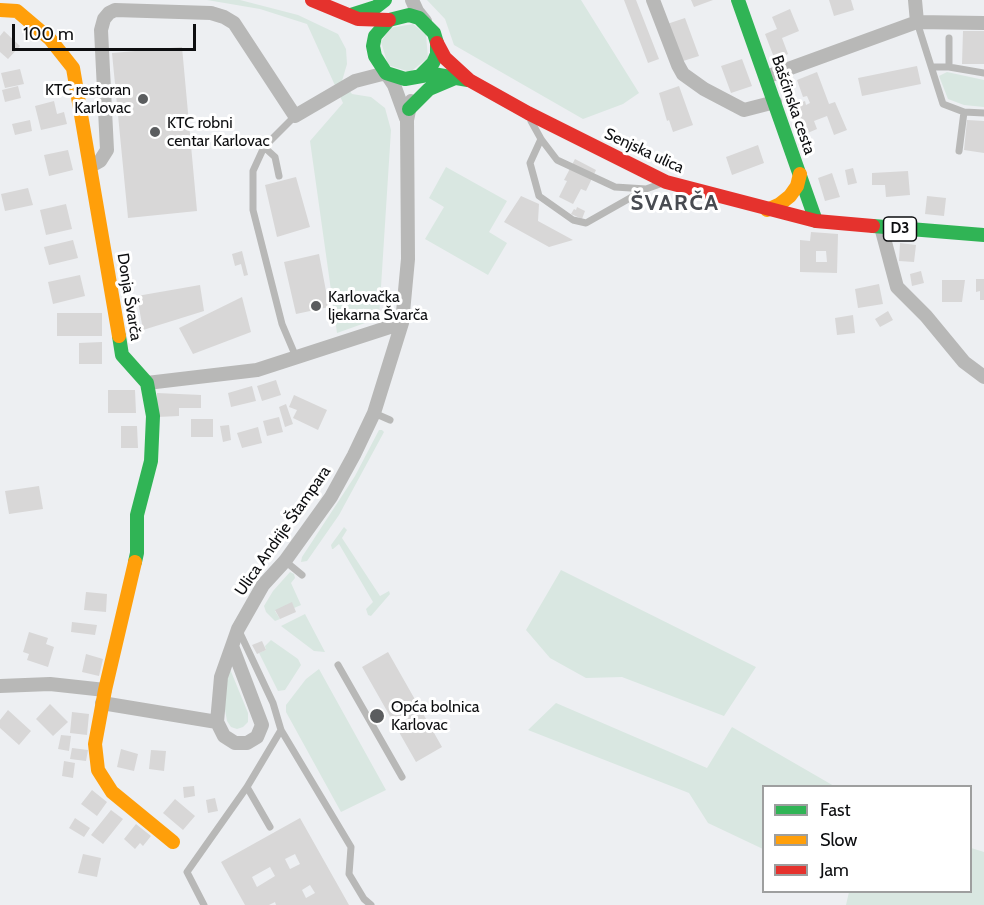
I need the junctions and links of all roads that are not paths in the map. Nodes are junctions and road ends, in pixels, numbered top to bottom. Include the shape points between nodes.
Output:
1 (312, 0) edge
2 (385, 0) edge
3 (398, 0) edge
4 (412, 0) edge
5 (653, 0) edge
6 (738, 0) edge
7 (915, 0) edge
8 (0, 10) edge
9 (345, 15) junction
10 (389, 20) junction
11 (917, 22) junction
12 (984, 23) edge
13 (428, 24) junction
14 (949, 38) dead end
15 (437, 43) junction
16 (375, 56) junction
17 (933, 67) junction
18 (949, 67) junction
19 (386, 73) junction
20 (984, 73) edge
21 (421, 75) junction
22 (766, 77) junction
23 (463, 79) junction
24 (356, 81) junction
25 (775, 102) junction
26 (964, 112) junction
27 (528, 113) junction
28 (984, 113) edge
29 (408, 114) junction
30 (295, 116) junction
31 (541, 139) junction
32 (264, 147) junction
33 (959, 151) dead end
34 (91, 166) junction
35 (800, 174) junction
36 (279, 176) dead end
37 (666, 182) junction
38 (646, 189) junction
39 (767, 210) junction
40 (816, 221) junction
41 (881, 227) junction
42 (984, 235) edge
43 (402, 323) junction
44 (296, 357) junction
45 (984, 377) edge
46 (147, 383) junction
47 (374, 413) junction
48 (390, 420) dead end
49 (285, 561) junction
50 (302, 575) dead end
51 (238, 629) junction
52 (232, 646) junction
53 (339, 665) dead end
54 (0, 686) edge
55 (104, 696) junction
56 (217, 722) junction
57 (281, 730) junction
58 (402, 777) dead end
59 (247, 787) junction
60 (270, 826) dead end
61 (173, 842) dead end
62 (204, 905) edge
63 (371, 905) edge

1 - 9 street
2 - 9 street via 376,7
3 - 10 street
4 - 13 street
5 - 25 street via 683,74 744,110
6 - 22 street, Bašćinska cesta
7 - 11 street
8 - 34 street, Donja Švarča via 17,11 50,39 73,68
9 - 10 street
9 - 16 street
10 - 13 street via 410,15
10 - 16 street via 375,36
11 - 12 street
11 - 17 lane
11 - 22 street
13 - 15 street, D3
14 - 18 lane
15 - 21 street via 433,63
15 - 23 street, Senjska ulica / D3
16 - 19 street
16 - 24 street
17 - 18 lane
17 - 26 lane via 943,104
18 - 20 lane
19 - 21 street, D3 via 405,79
19 - 24 street
19 - 29 street, Ulica Andrije Štampara
21 - 23 street, Senjska ulica / D3
21 - 29 street, Ulica Andrije Štampara
22 - 25 street, Bašćinska cesta
23 - 27 street, Senjska ulica / D3
23 - 29 street via 429,88
24 - 30 street
25 - 35 street, Bašćinska cesta
26 - 28 lane
26 - 33 lane
27 - 31 lane
27 - 37 street, Senjska ulica / D3
29 - 43 street, Ulica Andrije Štampara via 408,259
30 - 32 lane
30 - 34 street via 234,23 224,16 115,10 104,19 101,30 107,150
31 - 38 lane via 557,160 567,165 615,187
31 - 38 lane via 530,163 539,196 573,220 585,223
32 - 36 lane via 275,157
32 - 44 lane via 253,171 253,210 282,324
34 - 46 street, Donja Švarča via 122,355
35 - 39 street via 798,186 790,196
35 - 40 street, Bašćinska cesta
37 - 38 lane
37 - 39 street, Senjska ulica / D3
39 - 40 street, Senjska ulica / D3
40 - 41 street, D3
41 - 42 street, D3
41 - 45 street via 897,287 964,362
43 - 44 street
43 - 47 street, Ulica Andrije Štampara
44 - 46 street via 257,370
46 - 55 street via 153,416 151,460 137,515 137,552
47 - 48 lane
47 - 49 street, Ulica Andrije Štampara via 331,497
49 - 50 lane
49 - 51 street, Ulica Andrije Štampara via 263,585
51 - 52 street, Ulica Andrije Štampara
51 - 57 lane via 273,703
52 - 56 street, Ulica Andrije Štampara via 221,677
52 - 56 street via 262,725 257,737 247,743 224,736
53 - 58 lane
54 - 55 street via 50,684
55 - 56 street
55 - 61 street via 95,744 98,770 112,792
57 - 59 lane
57 - 63 lane via 351,847 349,874
59 - 60 lane
59 - 62 lane via 187,872

